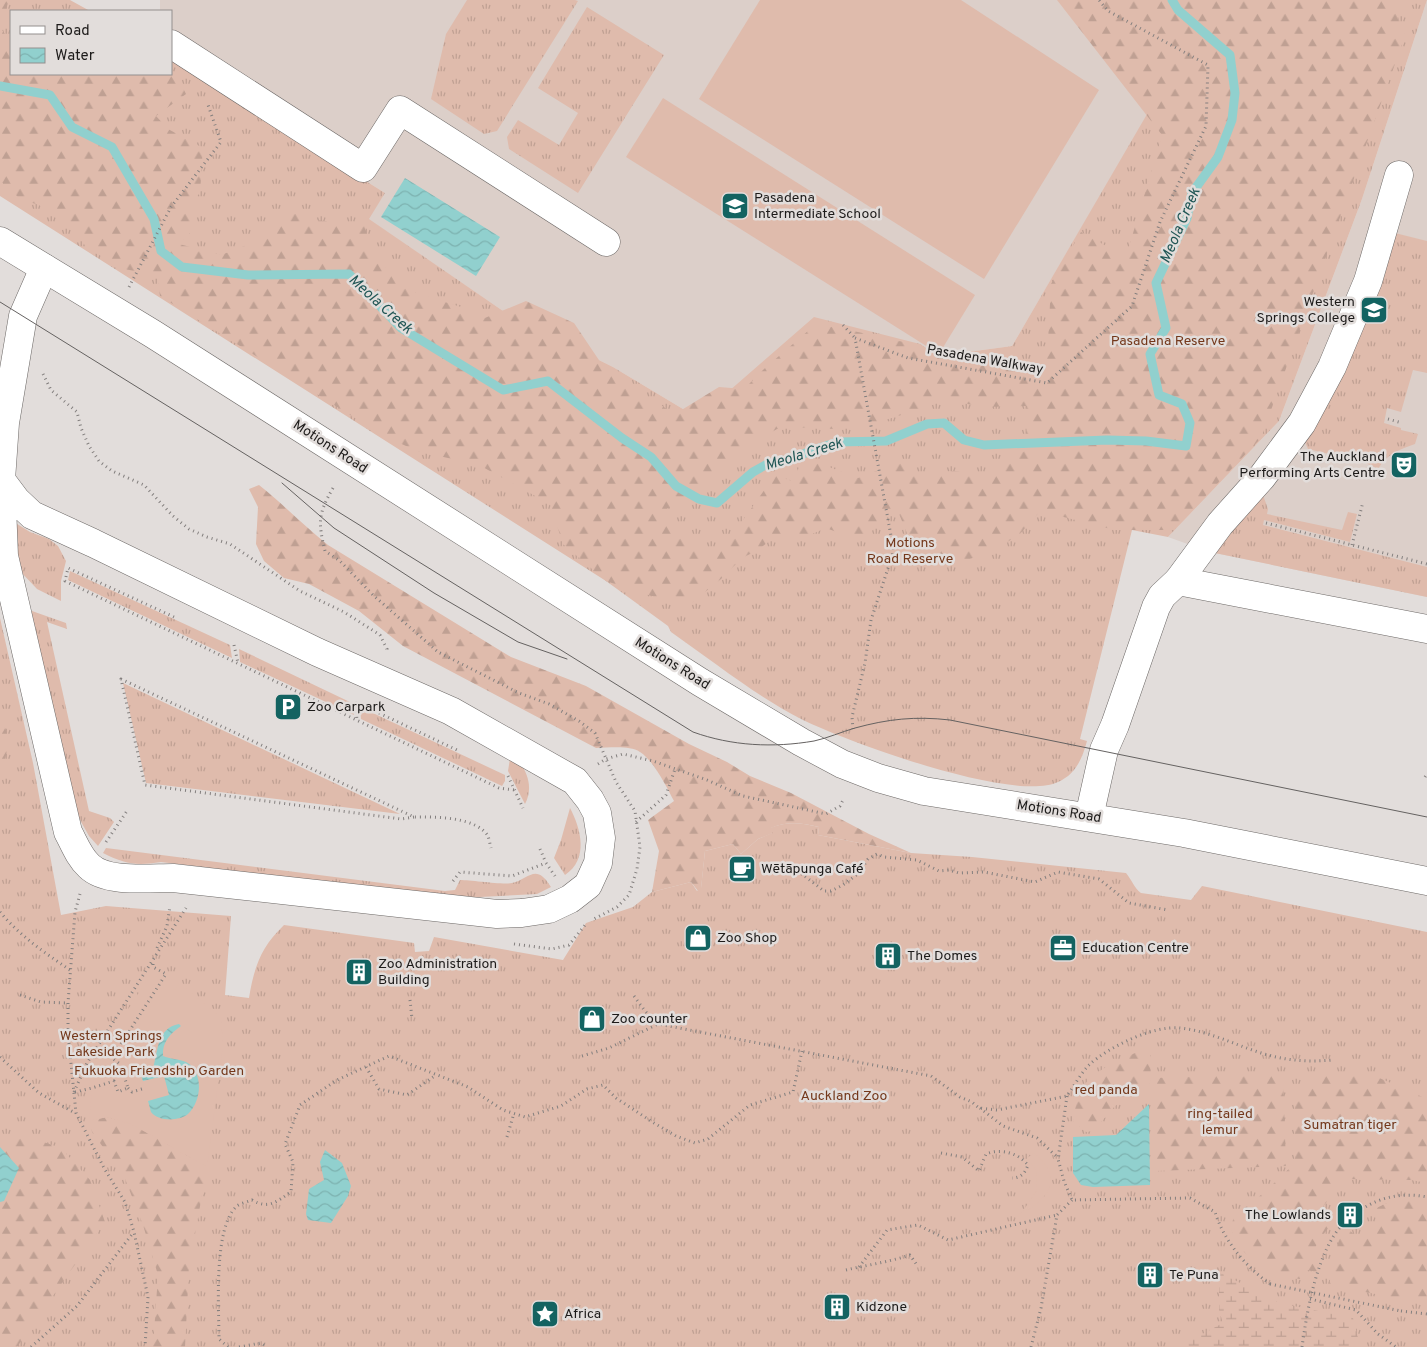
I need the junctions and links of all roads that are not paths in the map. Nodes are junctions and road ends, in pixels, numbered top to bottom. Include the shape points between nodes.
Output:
1 (172, 45) edge
2 (1399, 175) dead end
3 (0, 241) edge
4 (606, 242) dead end
5 (44, 268) junction
6 (1, 480) edge
7 (1178, 581) junction
8 (1427, 628) edge
9 (1089, 817) junction
10 (1427, 881) edge

1 - 4 main road via 363,168 400,110
2 - 7 main road via 1368,281 1332,367 1302,423
3 - 5 main road, Motions Road
5 - 6 main road via 23,316 5,423
5 - 9 main road, Motions Road via 700,682 824,755 878,778 924,790
6 - 6 main road via 32,515 317,652 450,711 575,780 590,800 602,838 598,863 588,885 570,899 548,908 498,914 173,878 103,875 89,866 68,832 4,556
7 - 8 main road
7 - 9 main road via 1162,596 1156,607 1104,750
9 - 10 main road, Motions Road

